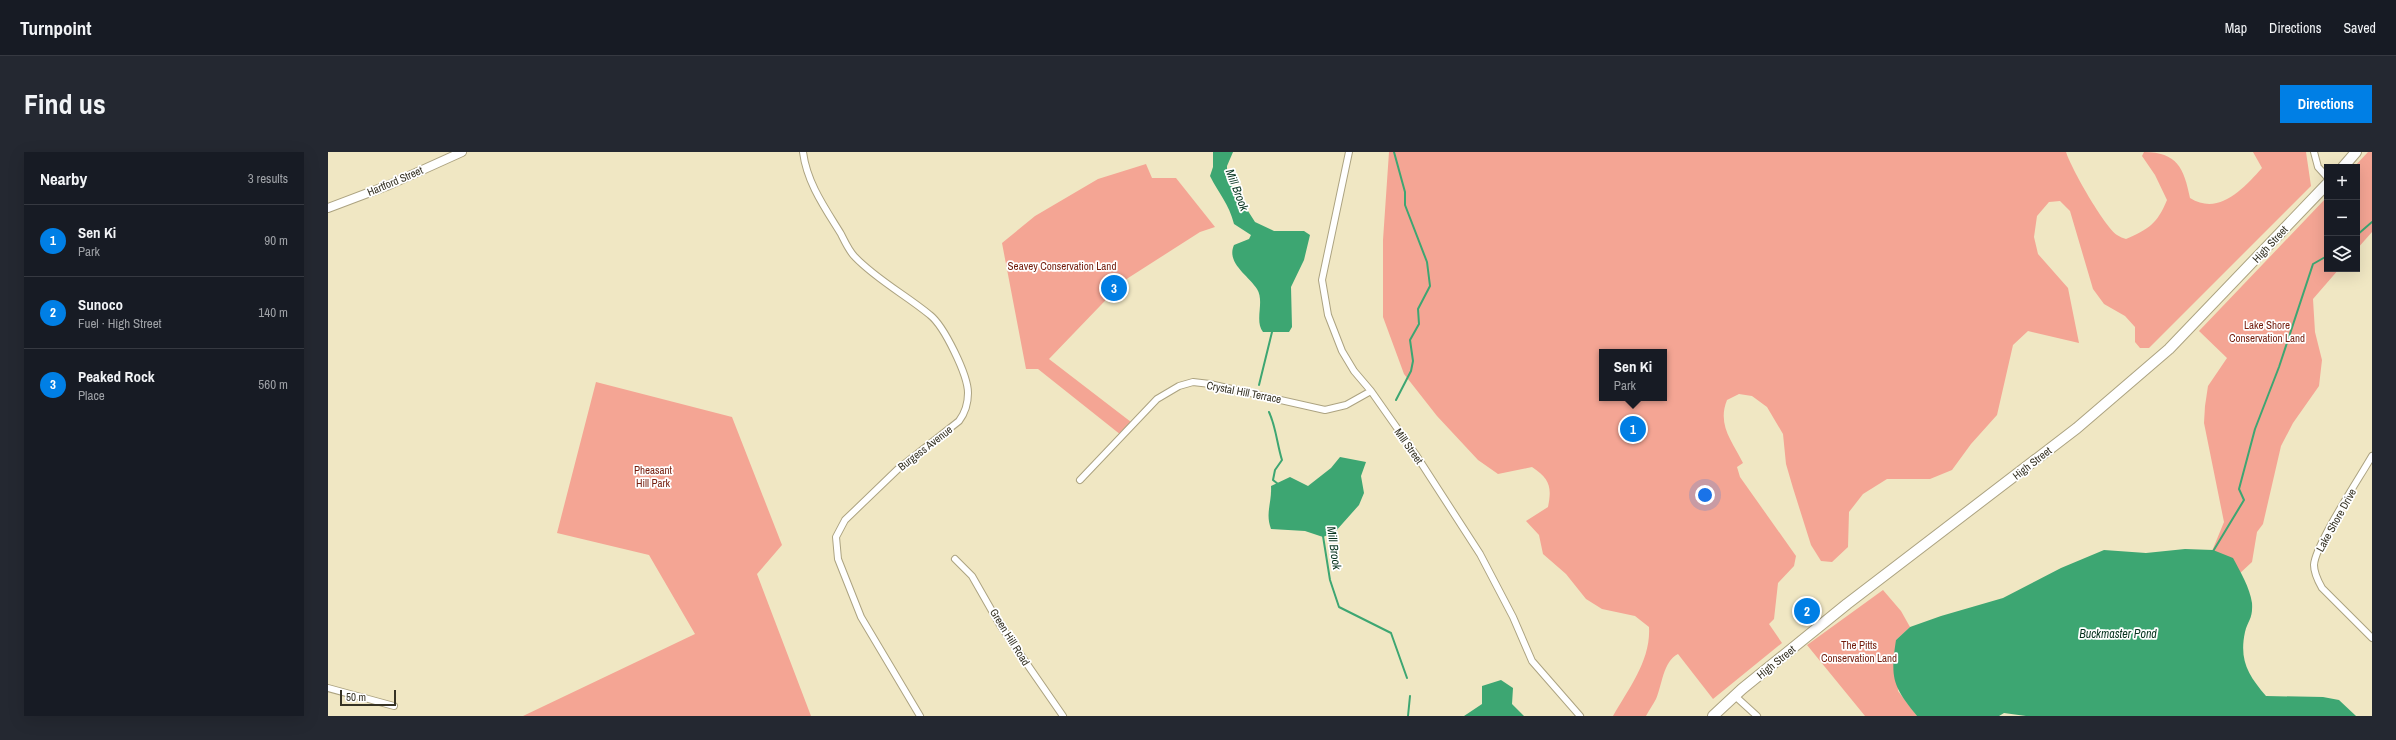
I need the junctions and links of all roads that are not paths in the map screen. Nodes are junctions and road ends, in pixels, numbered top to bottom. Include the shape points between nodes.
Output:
1 (462, 152) edge
2 (803, 152) edge
3 (1349, 152) edge
4 (2314, 152) edge
5 (2356, 152) edge
6 (2346, 164) edge
7 (2324, 174) edge
8 (2324, 187) edge
9 (328, 208) edge
10 (1371, 391) junction
11 (2372, 456) edge
12 (1080, 480) dead end
13 (955, 560) dead end
14 (2372, 627) edge
15 (2366, 632) junction
16 (2372, 638) edge
17 (328, 688) edge
18 (1735, 696) junction
19 (394, 706) dead end
20 (920, 716) edge
21 (1064, 716) edge
22 (1580, 716) edge
23 (1714, 716) edge
24 (1757, 716) edge

1 - 9 street, Hartford Street via 392,184
2 - 20 street, Burgess Avenue via 805,166 813,186 854,257 931,315 951,348 966,382 968,394 965,412 959,421 898,469 845,520 836,537 838,559 861,617
3 - 10 street, Mill Street via 1322,280 1328,315 1342,351 1354,371
4 - 7 street via 2318,167
5 - 6 main road
8 - 18 main road, High Street via 2169,350 2071,433 1847,604
10 - 12 street, Crystal Hill Terrace via 1346,405 1325,410 1210,384 1194,382 1179,386 1156,399
10 - 22 street, Mill Street via 1480,554 1513,617 1532,661
11 - 15 street, Lake Shore Drive via 2320,545 2314,565 2317,580 2322,588
13 - 21 street, Green Hill Road via 972,576 1000,625
14 - 15 street
15 - 16 street, Lake Shore Drive
17 - 19 street
18 - 23 main road, High Street
18 - 24 street

